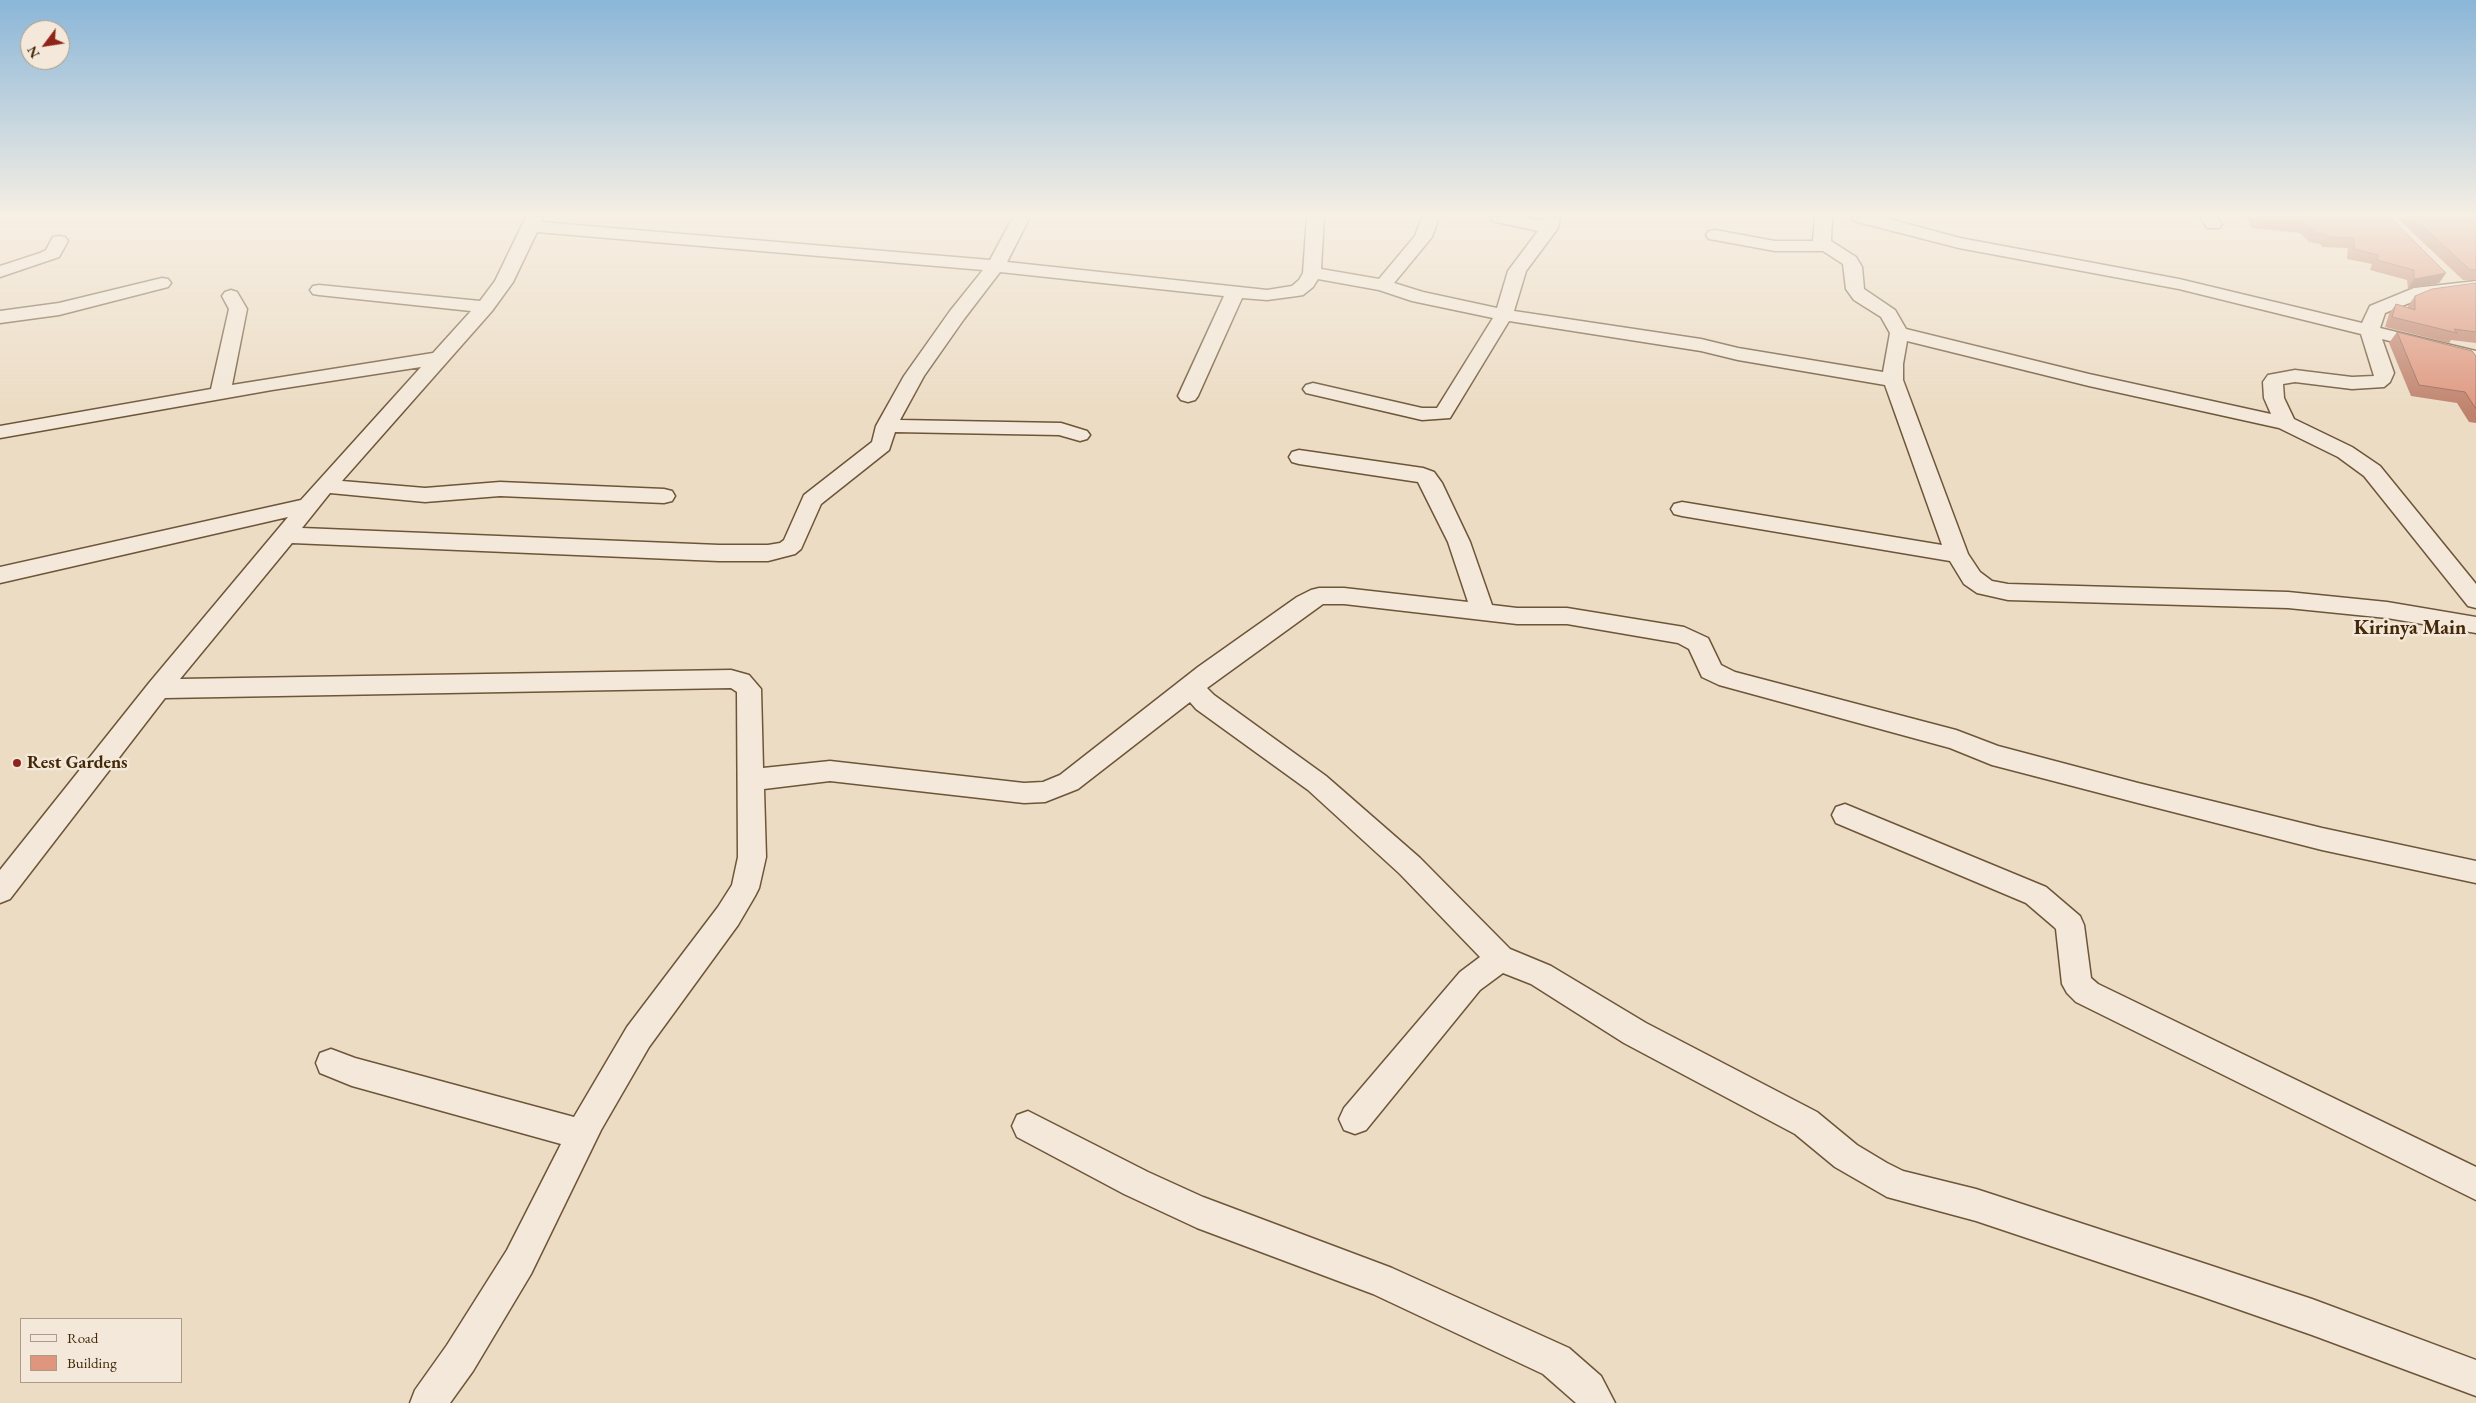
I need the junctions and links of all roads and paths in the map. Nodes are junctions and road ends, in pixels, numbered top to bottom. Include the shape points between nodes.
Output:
1 (504, 282) edge
2 (983, 282) edge
3 (1144, 282) edge
4 (1306, 282) edge
5 (1368, 282) edge
6 (1385, 282) edge
7 (1514, 282) edge
8 (1854, 282) edge
9 (2171, 282) edge
10 (2446, 282) edge
11 (2458, 282) edge
12 (162, 283) dead end
13 (1383, 285) junction
14 (2476, 286) edge
15 (319, 290) dead end
16 (1235, 292) junction
17 (231, 296) dead end
18 (485, 307) junction
19 (1504, 315) junction
20 (0, 317) edge
21 (2368, 331) junction
22 (1899, 333) junction
23 (2476, 357) edge
24 (441, 358) junction
25 (1893, 380) junction
26 (1313, 389) dead end
27 (220, 393) junction
28 (1188, 396) dead end
29 (2285, 423) junction
30 (886, 426) junction
31 (0, 432) edge
32 (1080, 435) dead end
33 (1299, 456) dead end
34 (326, 486) junction
35 (664, 496) dead end
36 (308, 505) junction
37 (1682, 509) dead end
38 (286, 535) junction
39 (1957, 555) junction
40 (0, 575) edge
41 (2476, 600) edge
42 (1483, 612) junction
43 (2476, 625) edge
44 (1192, 687) junction
45 (158, 689) junction
46 (752, 780) junction
47 (1845, 815) dead end
48 (2476, 872) edge
49 (0, 890) edge
50 (1500, 958) junction
51 (331, 1063) dead end
52 (1355, 1119) dead end
53 (1028, 1126) dead end
54 (582, 1135) junction
55 (2476, 1184) edge
56 (2476, 1378) edge
57 (428, 1403) edge
58 (1597, 1403) edge

1 - 18 street
2 - 30 street via 914,376
3 - 16 street
4 - 16 street via 1302,288 1288,293
5 - 13 street
6 - 13 street
7 - 19 street
8 - 22 street via 1860,296 1888,314
9 - 21 street
10 - 21 street via 2378,310
11 - 14 street
12 - 20 street via 59,309
13 - 19 street via 1418,297
15 - 18 street
16 - 28 street
17 - 27 street via 238,309
18 - 24 street
19 - 25 street via 1701,345
19 - 26 street via 1442,414 1422,414
21 - 23 street
21 - 29 street via 2384,373 2381,380 2372,384 2295,376 2276,379 2273,382 2274,398
22 - 25 street
22 - 29 street via 2089,380
24 - 27 street
24 - 34 street
25 - 39 street
27 - 31 street
29 - 41 street via 2345,452 2372,471
30 - 32 street via 1061,428
30 - 38 street via 882,445 812,500 793,544 782,551 719,553
33 - 42 street via 1426,477 1432,483 1459,542
34 - 35 street via 425,495 500,489
34 - 36 street
36 - 38 street
36 - 40 street
37 - 39 street
38 - 45 street
39 - 43 street via 1972,578 1995,590 2288,600 2387,610
42 - 44 street via 1319,596 1207,673
42 - 48 street via 1567,616 1684,635 1699,644 1711,671 1728,679 1956,740 1992,755 2147,796 2322,839
44 - 46 street via 1069,782 1045,792 1024,793 830,771
44 - 50 street via 1205,702 1331,796 1410,866
45 - 46 street via 732,679 749,689
45 - 49 street
46 - 54 street via 752,857 745,888 728,916 638,1037
47 - 55 street via 2036,895 2070,925 2078,984 2087,993
50 - 52 street via 1470,981
50 - 56 street via 1541,975 1635,1033 1806,1123 1846,1156 1899,1186 1976,1205 2204,1280
51 - 54 street via 352,1072
53 - 58 street via 1197,1211 1380,1280 1540,1353 1588,1389
54 - 57 street via 519,1262

